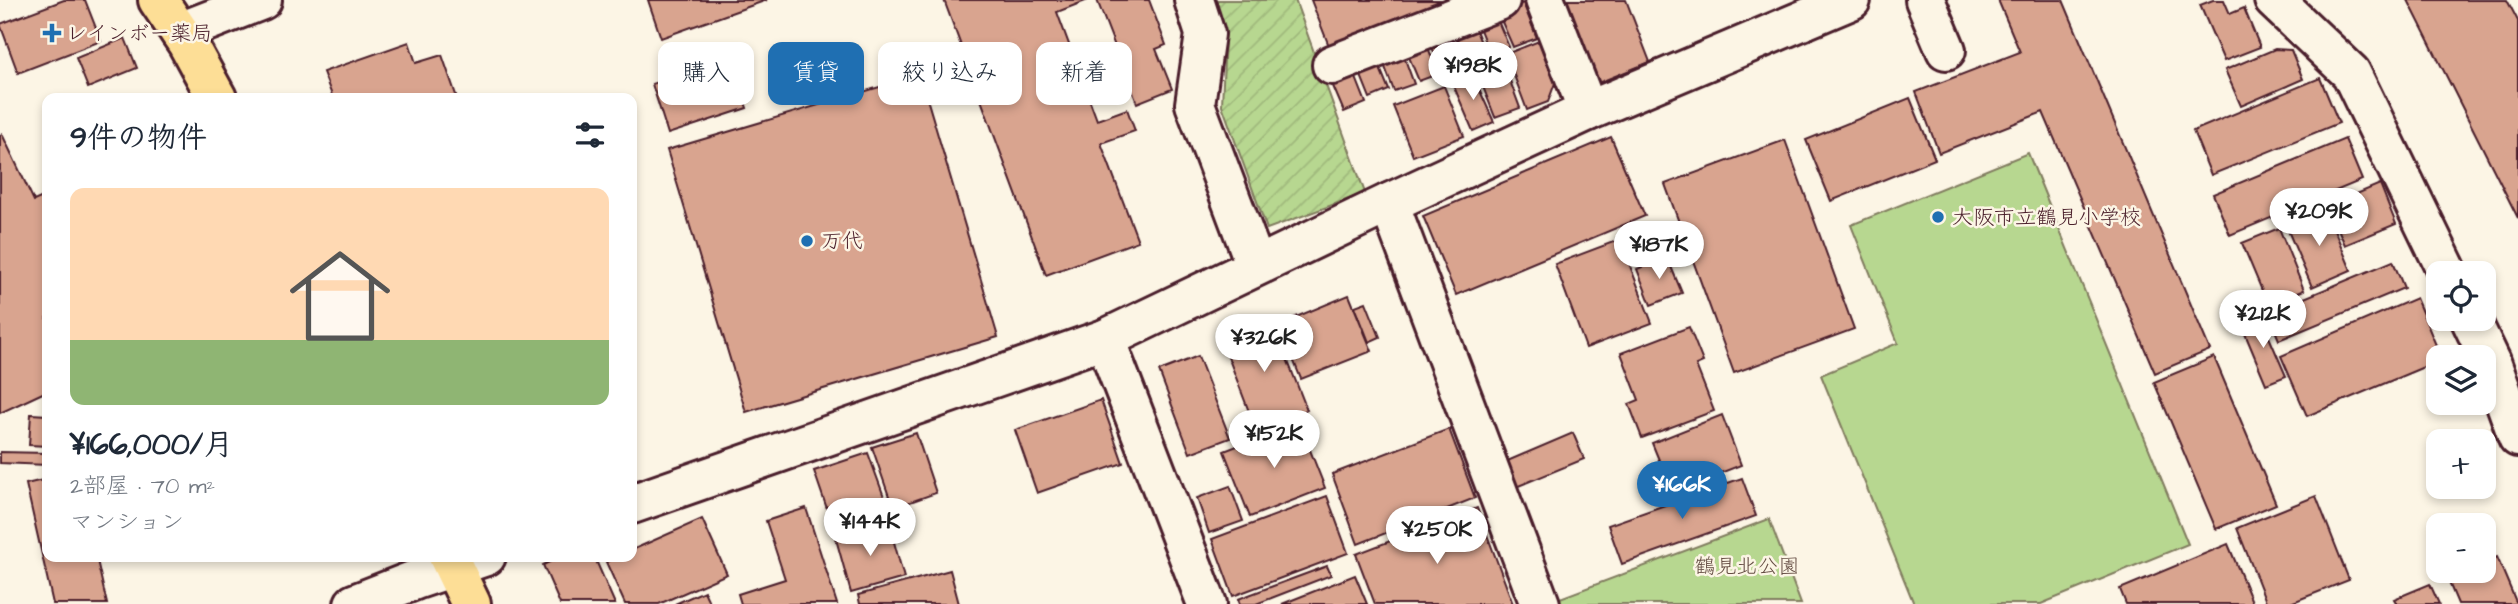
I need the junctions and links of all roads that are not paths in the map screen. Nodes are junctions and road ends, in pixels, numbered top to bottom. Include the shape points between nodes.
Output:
1 (159, 0) edge
2 (262, 0) edge
3 (1194, 0) edge
4 (1500, 0) edge
5 (1545, 0) edge
6 (1851, 0) edge
7 (1925, 0) edge
8 (2274, 0) edge
9 (180, 33) junction
10 (1946, 50) dead end
11 (1332, 65) dead end
12 (214, 93) edge
13 (1588, 111) junction
14 (1389, 203) junction
15 (2442, 261) edge
16 (1256, 266) junction
17 (2482, 331) edge
18 (1105, 338) junction
19 (2505, 357) edge
20 (2518, 437) edge
21 (637, 502) edge
22 (457, 562) edge
23 (462, 562) edge
24 (354, 604) edge
25 (471, 604) edge
26 (1207, 604) edge
27 (1540, 604) edge

1 - 9 main road
2 - 9 street
3 - 16 street via 1205,34 1195,104
4 - 11 street
5 - 13 street
6 - 13 street
7 - 10 street
8 - 15 street via 2351,73
9 - 12 main road
13 - 14 street
14 - 16 street
14 - 27 street
16 - 18 street
17 - 19 street
18 - 21 street
18 - 26 street
19 - 20 street
22 - 24 street
23 - 25 main road

